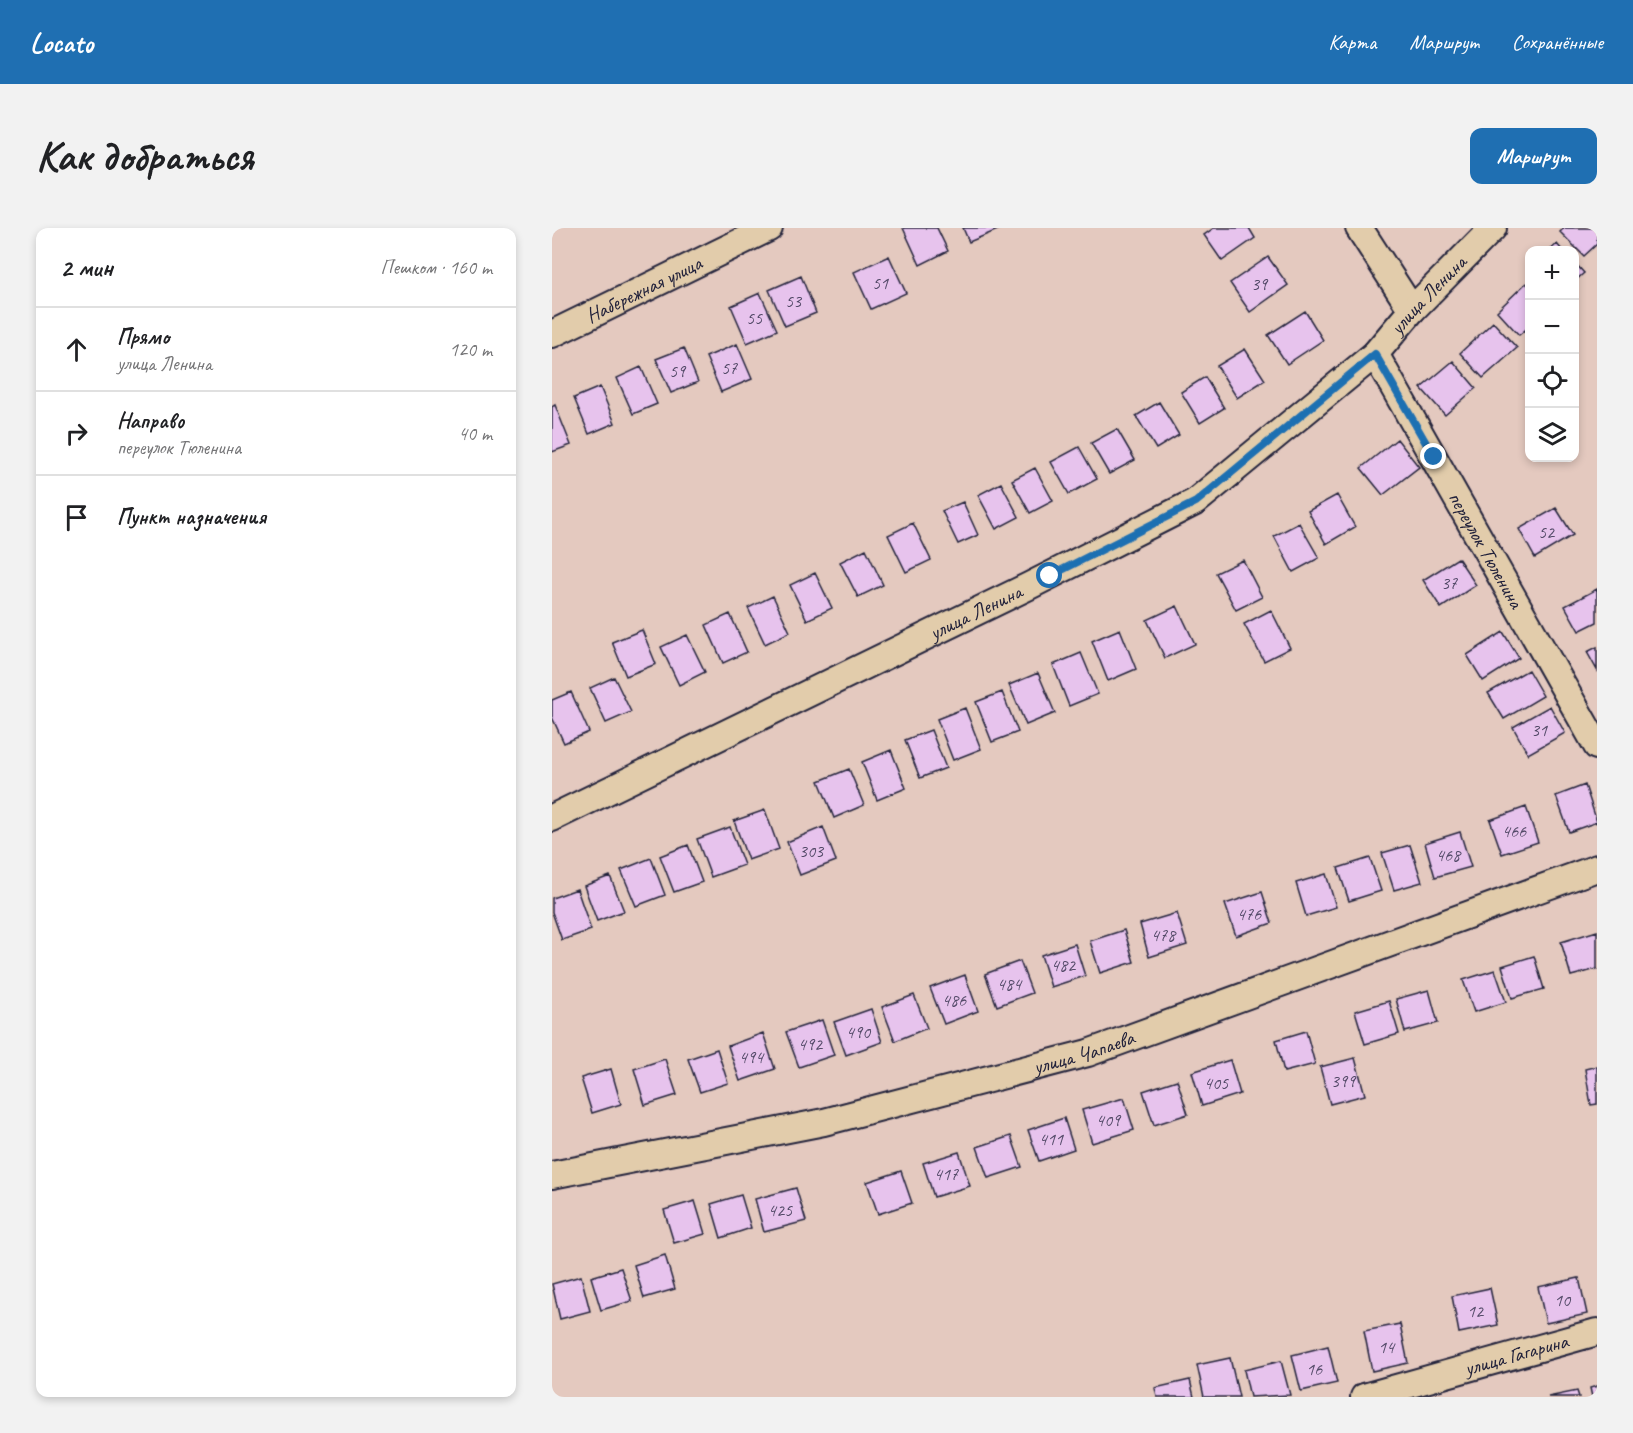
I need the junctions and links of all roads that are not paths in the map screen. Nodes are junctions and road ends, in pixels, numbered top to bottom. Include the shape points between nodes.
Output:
1 (769, 228) edge
2 (1359, 228) edge
3 (1493, 228) edge
4 (1412, 310) junction
5 (552, 334) edge
6 (1375, 354) junction
7 (1597, 746) edge
8 (552, 818) edge
9 (1597, 867) edge
10 (552, 1175) edge
11 (1597, 1332) edge
12 (1364, 1397) edge

1 - 5 street, Набережная улица
2 - 4 street
3 - 4 street, улица Ленина
4 - 6 street, улица Ленина
6 - 7 street, переулок Тюленина
6 - 8 street, улица Ленина via 1196,502
9 - 10 street, улица Чапаева via 1089,1053 824,1122
11 - 12 street, улица Гагарина

